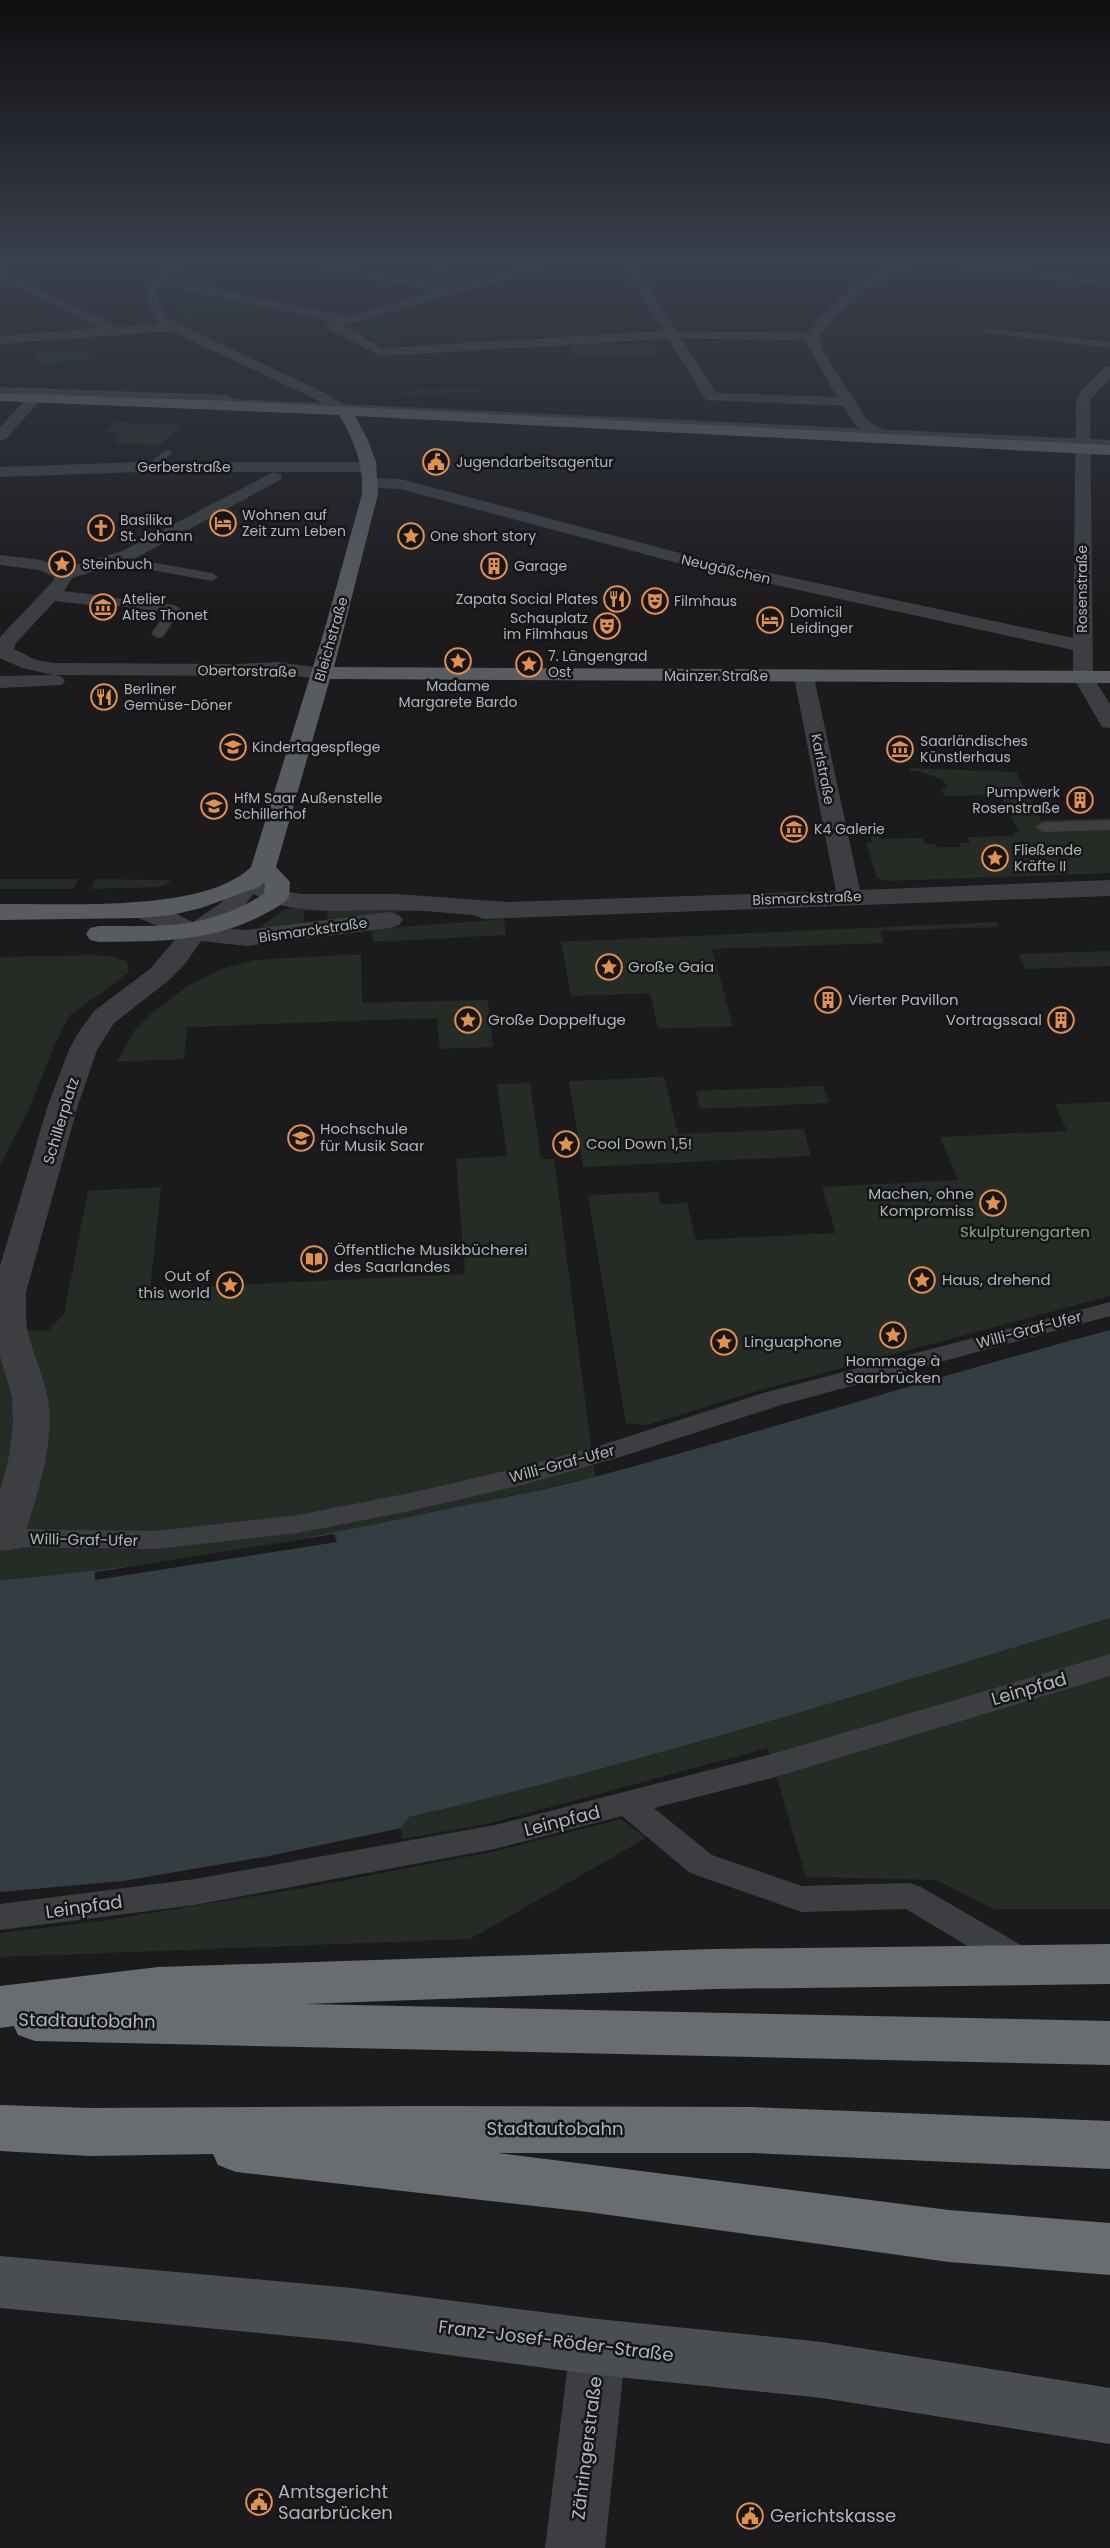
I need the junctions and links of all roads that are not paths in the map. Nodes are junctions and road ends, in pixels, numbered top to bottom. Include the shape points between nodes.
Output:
1 (281, 379) edge
2 (700, 379) edge
3 (835, 379) edge
4 (1101, 379) edge
5 (0, 393) edge
6 (31, 402) dead end
7 (850, 402) junction
8 (337, 406) junction
9 (3, 428) edge
10 (862, 428) junction
11 (811, 434) junction
12 (920, 440) junction
13 (1082, 442) junction
14 (1110, 442) edge
15 (1110, 449) edge
16 (167, 452) dead end
17 (151, 467) junction
18 (0, 472) edge
19 (370, 475) junction
20 (274, 477) dead end
21 (0, 560) edge
22 (125, 561) junction
23 (63, 575) junction
24 (212, 577) dead end
25 (50, 595) junction
26 (90, 599) joint
27 (158, 634) dead end
28 (1083, 646) junction
29 (6, 661) edge
30 (322, 673) junction
31 (804, 676) junction
32 (1083, 677) junction
33 (1110, 677) edge
34 (9, 682) edge
35 (1110, 723) edge
36 (1110, 825) edge
37 (1043, 827) dead end
38 (257, 875) junction
39 (1110, 888) edge
40 (276, 897) junction
41 (850, 897) junction
42 (504, 909) junction
43 (140, 910) junction
44 (0, 912) edge
45 (194, 933) junction
46 (0, 935) edge
47 (5, 1292) edge
48 (1110, 1309) edge
49 (3, 1538) edge
50 (1110, 1665) edge
51 (628, 1804) junction
52 (0, 1917) edge
53 (1110, 1964) edge
54 (1029, 1966) junction
55 (0, 2007) edge
56 (0, 2019) edge
57 (1110, 2043) edge
58 (0, 2128) edge
59 (90, 2132) junction
60 (1110, 2145) edge
61 (1110, 2249) edge
62 (0, 2283) edge
63 (598, 2347) junction
64 (1110, 2416) edge
65 (575, 2548) edge

1 - 8 street
2 - 7 street via 711,397
3 - 7 street
4 - 13 street, Rosenstraße via 1084,396
5 - 8 main road
6 - 9 street
7 - 10 street
8 - 10 lane
8 - 11 main road
8 - 19 main road
10 - 11 street
10 - 12 street
10 - 13 lane
11 - 12 main road
12 - 13 main road via 1036,446
13 - 14 lane
13 - 15 main road
13 - 28 street, Rosenstraße
16 - 17 lane
17 - 18 street, Gerberstraße
17 - 19 street, Gerberstraße
19 - 28 street, Neugäßchen via 693,562
19 - 30 main road, Bleichstraße via 364,520
20 - 22 street
21 - 23 street via 46,567
22 - 23 street
22 - 24 lane
23 - 25 street via 63,581
25 - 26 street
25 - 29 street via 4,646
26 - 27 lane via 174,609
28 - 32 street, Rosenstraße
29 - 30 street, Obertorstraße via 55,669 277,668
30 - 31 main road, Mainzer Straße
30 - 34 street, Obertorstraße via 273,682
30 - 38 main road, Bleichstraße
31 - 32 main road, Mainzer Straße
31 - 41 street, Karlstraße
32 - 33 main road, Mainzer Straße
32 - 35 street
36 - 37 lane
38 - 40 street
38 - 43 main road via 192,903
38 - 45 street, Schillerplatz via 231,907
39 - 41 street, Bismarckstraße
40 - 42 street, Bismarckstraße via 301,902 396,902
40 - 45 main road via 244,918
41 - 42 street, Bismarckstraße
42 - 45 street, Bismarckstraße via 247,938
43 - 44 main road
43 - 45 street
45 - 46 main road
45 - 47 street, Schillerplatz via 159,975 104,1017 83,1050
47 - 49 street, Schillerplatz via 8,1323 32,1410 25,1468
48 - 49 lane, Willi-Graf-Ufer via 772,1400 533,1473 410,1502 298,1524 212,1535 110,1541
50 - 51 lane, Leinpfad via 772,1766
51 - 52 lane, Leinpfad via 495,1837 321,1870 195,1892
51 - 54 lane via 701,1864 802,1899 910,1896
53 - 54 highway
54 - 55 highway via 701,1969 158,1988
56 - 57 highway, Stadtautobahn
58 - 59 highway, Stadtautobahn
59 - 60 highway, Stadtautobahn via 752,2130
59 - 61 highway via 588,2187 949,2236
62 - 63 street, Franz-Josef-Röder-Straße via 352,2315
63 - 64 street, Franz-Josef-Röder-Straße via 822,2370
63 - 65 street, Zähringerstraße

